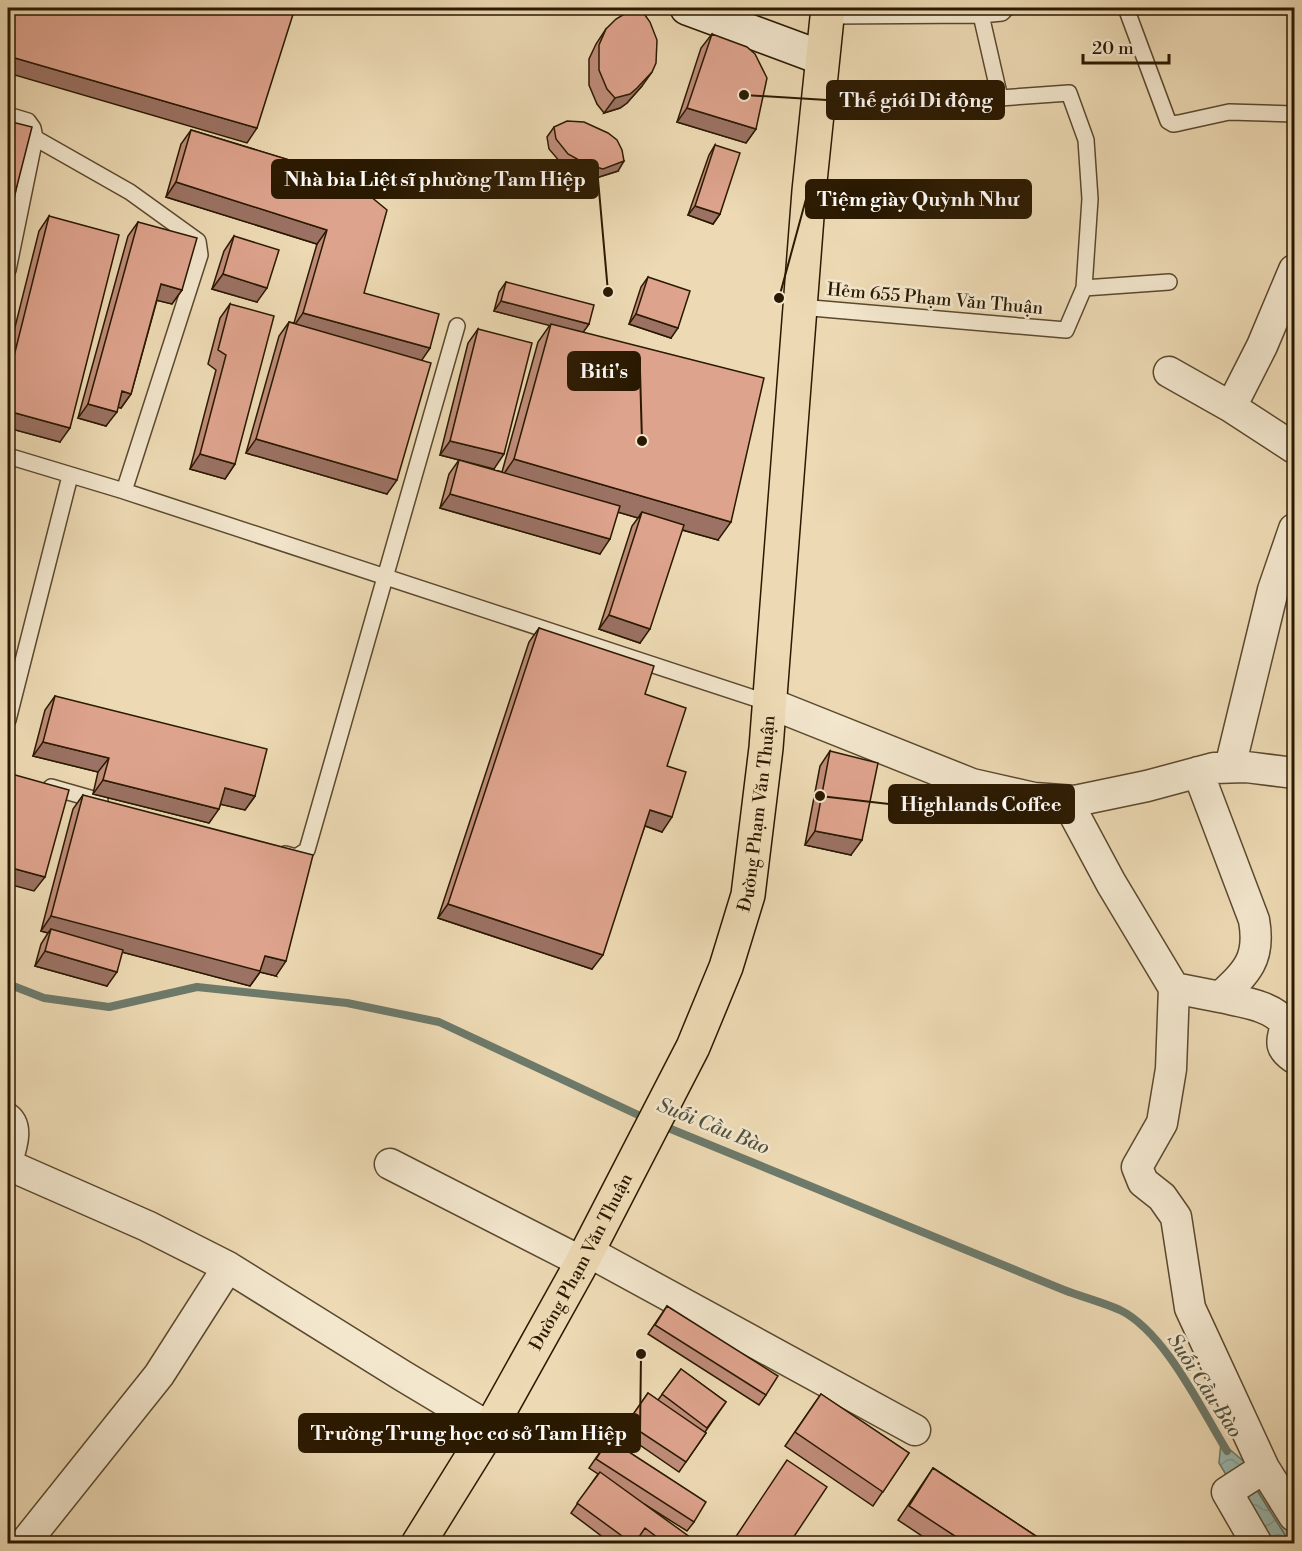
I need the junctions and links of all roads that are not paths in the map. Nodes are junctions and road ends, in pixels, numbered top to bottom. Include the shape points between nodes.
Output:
1 (687, 8) edge
2 (1007, 8) edge
3 (1126, 8) edge
4 (828, 12) edge
5 (981, 15) junction
6 (822, 58) junction
7 (1294, 114) edge
8 (8, 115) edge
9 (34, 138) junction
10 (8, 270) edge
11 (1294, 270) edge
12 (1169, 282) dead end
13 (1084, 288) junction
14 (800, 307) junction
15 (457, 326) dead end
16 (1169, 372) dead end
17 (1231, 407) junction
18 (1294, 448) edge
19 (8, 456) edge
20 (70, 476) junction
21 (124, 491) junction
22 (1294, 529) edge
23 (385, 578) junction
24 (769, 703) junction
25 (8, 720) edge
26 (1230, 767) junction
27 (1198, 772) junction
28 (1294, 773) edge
29 (41, 784) edge
30 (1067, 801) junction
31 (118, 807) edge
32 (274, 851) edge
33 (1174, 988) junction
34 (1220, 997) junction
35 (1294, 1058) edge
36 (8, 1110) edge
37 (390, 1164) dead end
38 (10, 1167) edge
39 (585, 1257) junction
40 (228, 1267) junction
41 (489, 1428) junction
42 (915, 1430) dead end
43 (1261, 1469) junction
44 (1294, 1516) edge
45 (426, 1540) edge
46 (24, 1544) edge
47 (1257, 1544) edge

1 - 6 street
2 - 5 lane via 1002,13
3 - 7 lane via 1168,121 1173,124 1229,112
4 - 5 lane
4 - 6 main road, Đường Phạm Văn Thuận
5 - 13 lane via 1000,98 1069,93 1086,140 1090,199
6 - 14 main road, Đường Phạm Văn Thuận
8 - 9 lane via 28,121
9 - 10 lane
9 - 21 lane via 130,192 198,241 200,255
11 - 17 street
12 - 13 lane
13 - 14 lane, Hẻm 655 Phạm Văn Thuận via 1066,330
14 - 24 main road, Đường Phạm Văn Thuận
15 - 23 lane
16 - 17 street
17 - 18 street
19 - 20 lane
20 - 21 lane
20 - 25 lane
21 - 23 lane
22 - 26 street via 1273,590
23 - 24 lane
23 - 32 lane via 307,850 296,857
24 - 30 street via 972,784
24 - 39 main road, Đường Phạm Văn Thuận via 748,895 726,967 693,1047
26 - 27 street
26 - 28 street
27 - 30 street
27 - 34 street via 1257,935 1251,964
29 - 31 lane
30 - 33 street
33 - 34 street
33 - 43 street via 1172,1069 1162,1123 1137,1167 1143,1182 1162,1197 1176,1217 1190,1308
34 - 35 street via 1265,1009 1283,1020 1283,1049
36 - 38 lane via 20,1126 21,1140
37 - 39 street
38 - 40 street via 147,1226
39 - 41 main road, Đường Phạm Văn Thuận
39 - 42 street
40 - 41 street
40 - 46 street via 159,1375
41 - 45 main road, Đường Phạm Văn Thuận
43 - 44 street
43 - 47 street via 1227,1492

